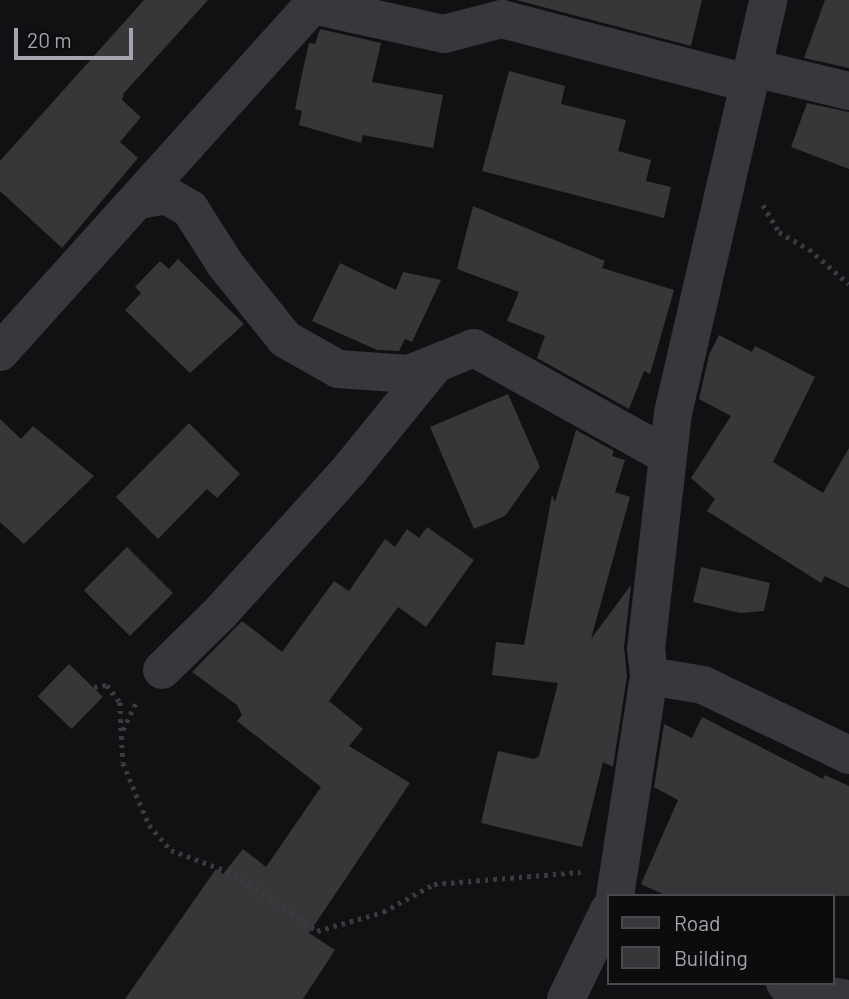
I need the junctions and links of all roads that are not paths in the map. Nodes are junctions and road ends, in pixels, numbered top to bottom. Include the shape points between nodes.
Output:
1 (768, 0) edge
2 (498, 9) edge
3 (751, 76) junction
4 (849, 91) edge
5 (139, 200) junction
6 (0, 352) edge
7 (436, 363) junction
8 (666, 455) junction
9 (162, 670) dead end
10 (649, 676) junction
11 (849, 755) edge
12 (614, 894) edge
13 (608, 908) edge
14 (787, 985) edge
15 (566, 999) edge
16 (847, 999) edge

1 - 3 street
2 - 3 street
2 - 5 street via 444,34 312,5
3 - 4 street
3 - 8 street
5 - 6 street
5 - 7 street via 166,195 190,209 225,264 285,339 338,369 409,374
7 - 8 street via 474,348
7 - 9 street via 340,479 221,612
8 - 10 street via 646,649
10 - 11 street via 702,685
10 - 12 street
13 - 15 street
14 - 16 street

